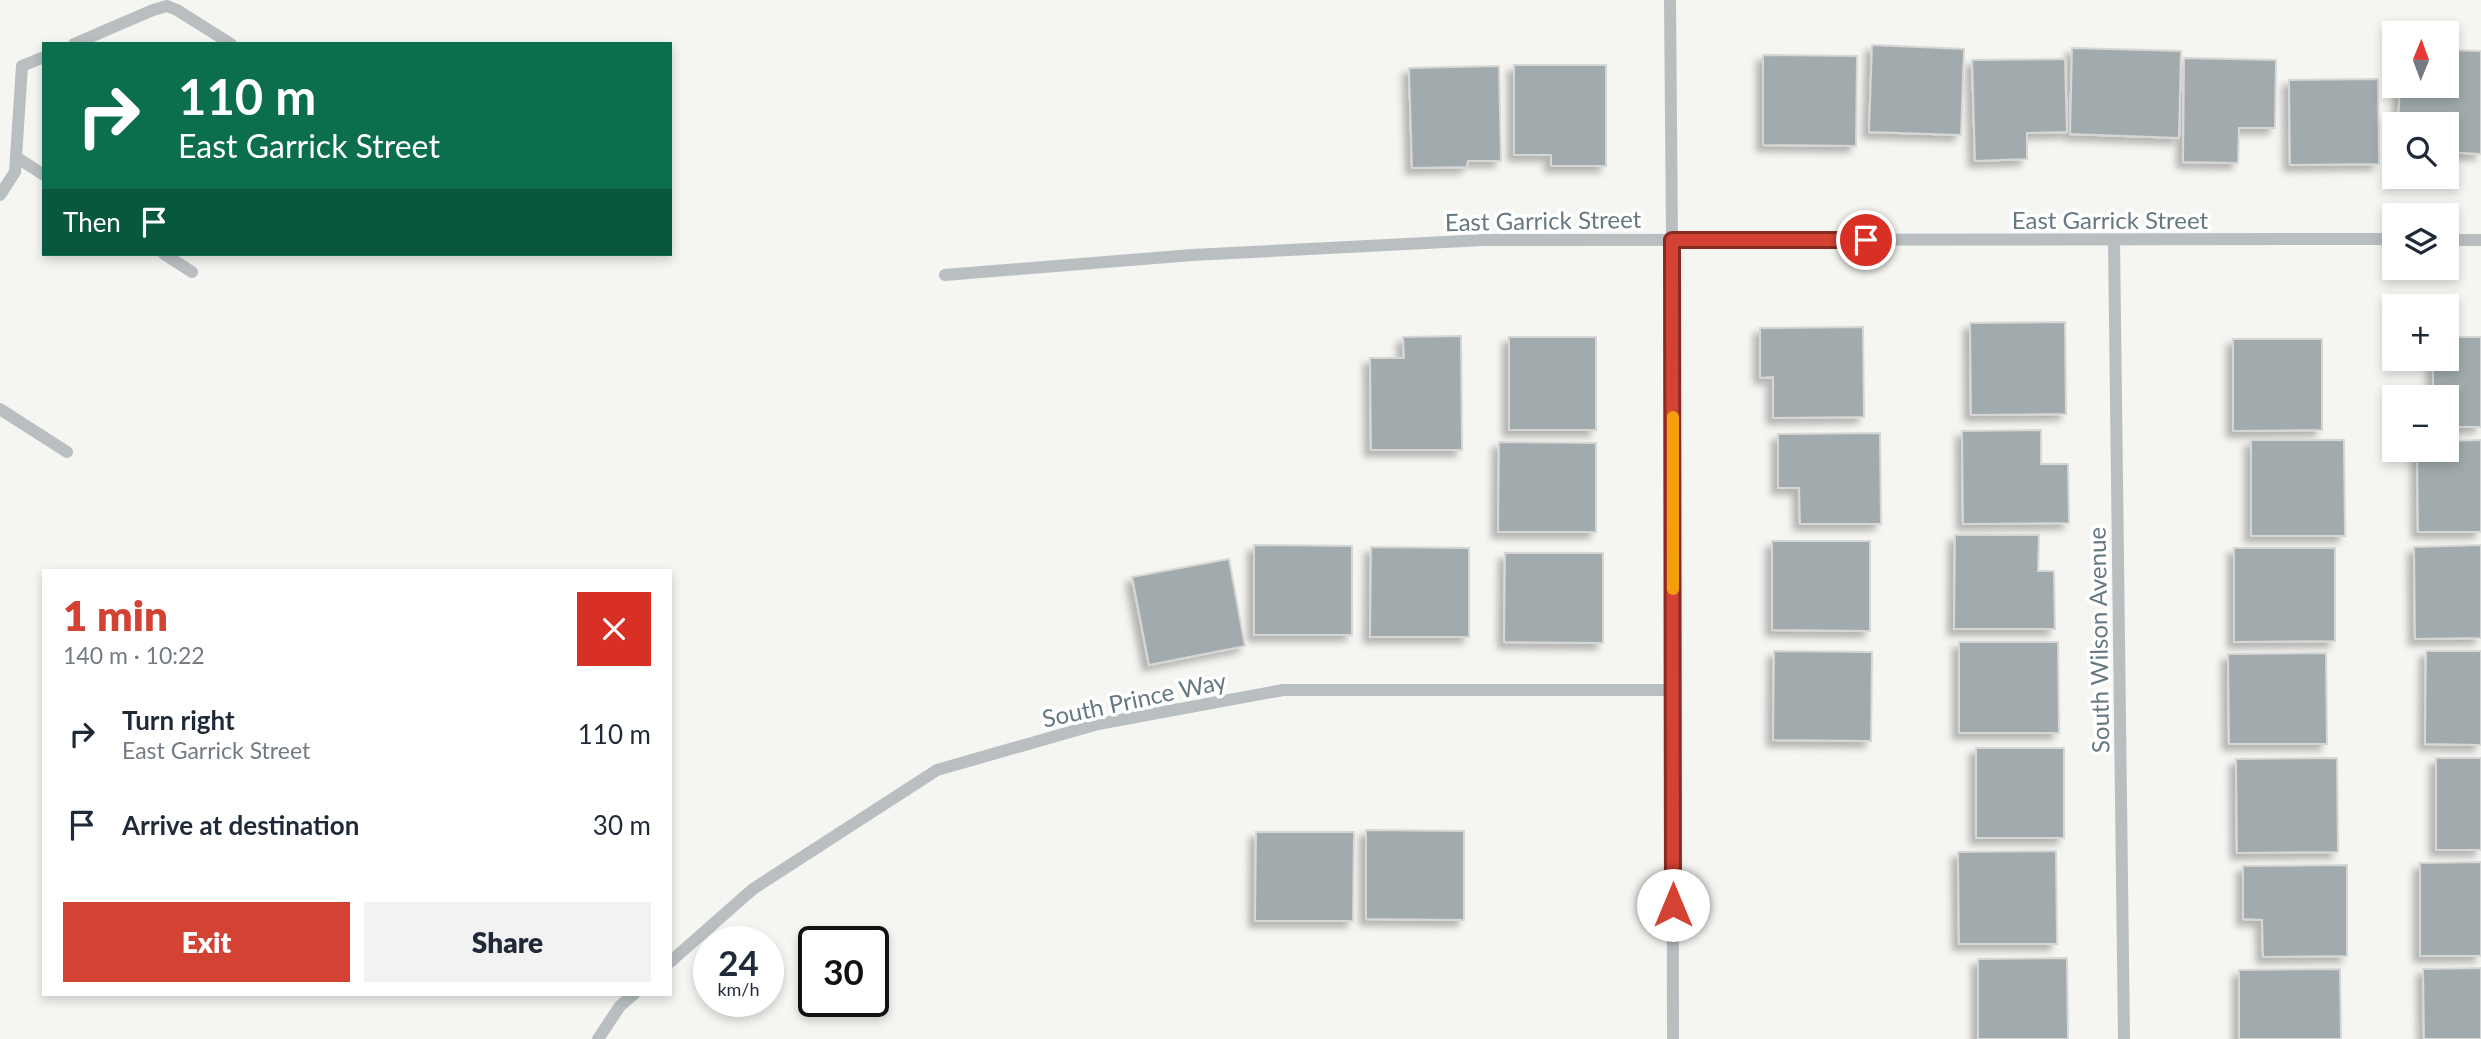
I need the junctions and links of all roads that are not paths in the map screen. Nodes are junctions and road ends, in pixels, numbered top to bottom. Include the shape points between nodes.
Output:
1 (1670, 0) edge
2 (79, 42) edge
3 (228, 42) edge
4 (42, 58) edge
5 (16, 157) junction
6 (42, 174) edge
7 (0, 195) edge
8 (2382, 239) edge
9 (1672, 240) junction
10 (2114, 240) junction
11 (2459, 240) edge
12 (2481, 240) edge
13 (167, 256) edge
14 (192, 272) dead end
15 (945, 275) dead end
16 (0, 409) edge
17 (67, 452) dead end
18 (1673, 690) junction
19 (672, 960) edge
20 (632, 996) edge
21 (598, 1039) edge
22 (1673, 1039) edge
23 (2124, 1039) edge

1 - 9 street
2 - 3 street via 167,6
4 - 5 street via 22,66
5 - 6 street
5 - 7 street via 15,172
8 - 10 street, East Garrick Street
9 - 10 street, East Garrick Street
9 - 15 street, East Garrick Street via 1484,240 1192,255
9 - 18 street
10 - 23 street, South Wilson Avenue
11 - 12 street
13 - 14 street
16 - 17 street
18 - 19 street, South Prince Way via 1283,690 1098,724 937,770 754,889
18 - 22 street
20 - 21 street

